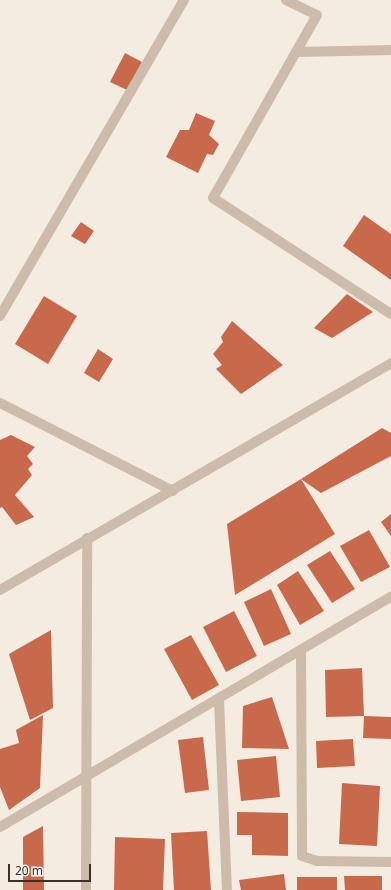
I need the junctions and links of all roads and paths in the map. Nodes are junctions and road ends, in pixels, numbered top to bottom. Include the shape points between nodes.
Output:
1 (184, 0) edge
2 (286, 0) edge
3 (391, 50) edge
4 (296, 52) junction
5 (391, 314) edge
6 (0, 316) edge
7 (391, 363) edge
8 (0, 403) edge
9 (173, 491) junction
10 (87, 538) junction
11 (0, 590) edge
12 (391, 597) edge
13 (301, 653) junction
14 (219, 700) junction
15 (86, 773) junction
16 (0, 826) edge
17 (391, 862) edge
18 (86, 890) edge
19 (227, 890) edge

1 - 6 street
2 - 4 street via 317,15
3 - 4 street
4 - 5 street via 213,198
7 - 9 street
8 - 9 street
9 - 10 street
10 - 11 street
10 - 15 street
12 - 13 street
13 - 14 street
13 - 17 street via 302,856 317,861
14 - 15 street
14 - 19 street
15 - 16 street
15 - 18 street

